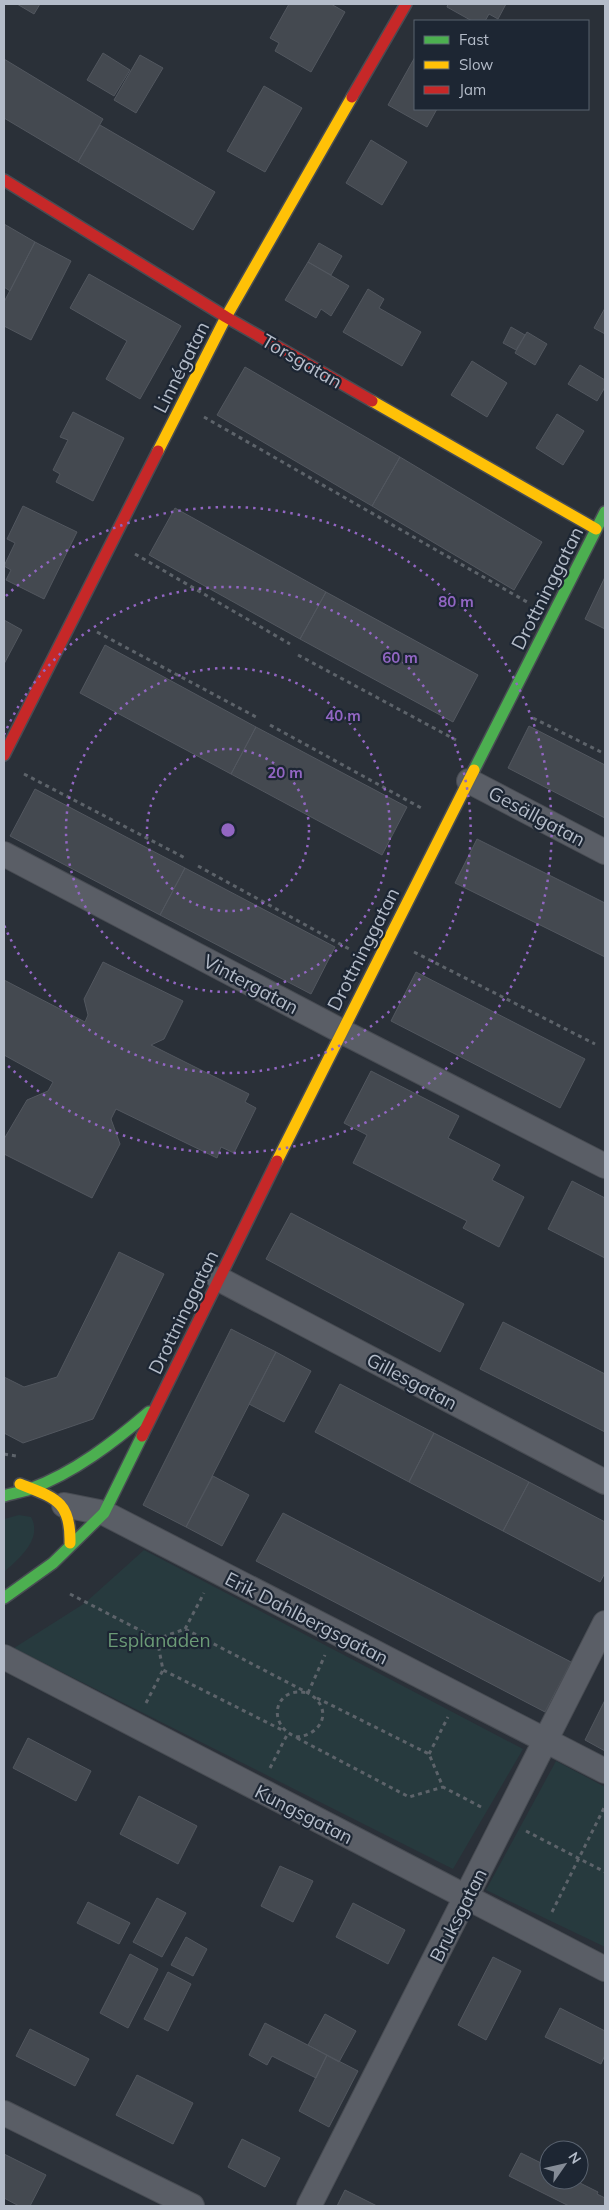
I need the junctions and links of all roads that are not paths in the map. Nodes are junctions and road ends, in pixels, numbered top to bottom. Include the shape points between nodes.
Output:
1 (406, 4) edge
2 (4, 180) edge
3 (226, 318) junction
4 (602, 525) edge
5 (4, 755) edge
6 (469, 781) junction
7 (605, 852) edge
8 (4, 854) edge
9 (341, 1031) junction
10 (605, 1166) edge
11 (219, 1279) junction
12 (158, 1405) junction
13 (13, 1481) dead end
14 (605, 1482) edge
15 (31, 1489) junction
16 (4, 1496) edge
17 (64, 1505) junction
18 (104, 1513) junction
19 (70, 1543) junction
20 (4, 1598) edge
21 (605, 1623) edge
22 (4, 1657) edge
23 (545, 1742) junction
24 (605, 1771) edge
25 (467, 1897) junction
26 (605, 1969) edge
27 (4, 2113) edge
28 (192, 2206) edge
29 (309, 2206) edge

1 - 3 street, Linnégatan
2 - 3 street, Torsgatan
3 - 4 street, Torsgatan
3 - 5 street, Linnégatan
4 - 6 street, Drottninggatan
6 - 7 street, Gesällgatan
6 - 9 street, Drottninggatan
8 - 9 street, Vintergatan
9 - 10 street, Vintergatan
9 - 11 street, Drottninggatan
11 - 12 street, Drottninggatan
11 - 14 street, Gillesgatan
12 - 15 street, Drottninggatan via 99,1450
12 - 18 street, Drottninggatan
13 - 15 street, Erik Dahlbergsgatan
15 - 16 street, Drottninggatan
15 - 17 street, Erik Dahlbergsgatan
17 - 18 street, Erik Dahlbergsgatan
17 - 19 street via 70,1523
18 - 19 street, Drottninggatan
18 - 23 street, Erik Dahlbergsgatan
19 - 20 street, Drottninggatan via 52,1563
21 - 23 street, Bruksgatan
22 - 25 street, Kungsgatan
23 - 24 street, Erik Dahlbergsgatan
23 - 25 street, Bruksgatan
25 - 26 street, Kungsgatan
25 - 29 street, Bruksgatan
27 - 28 street

